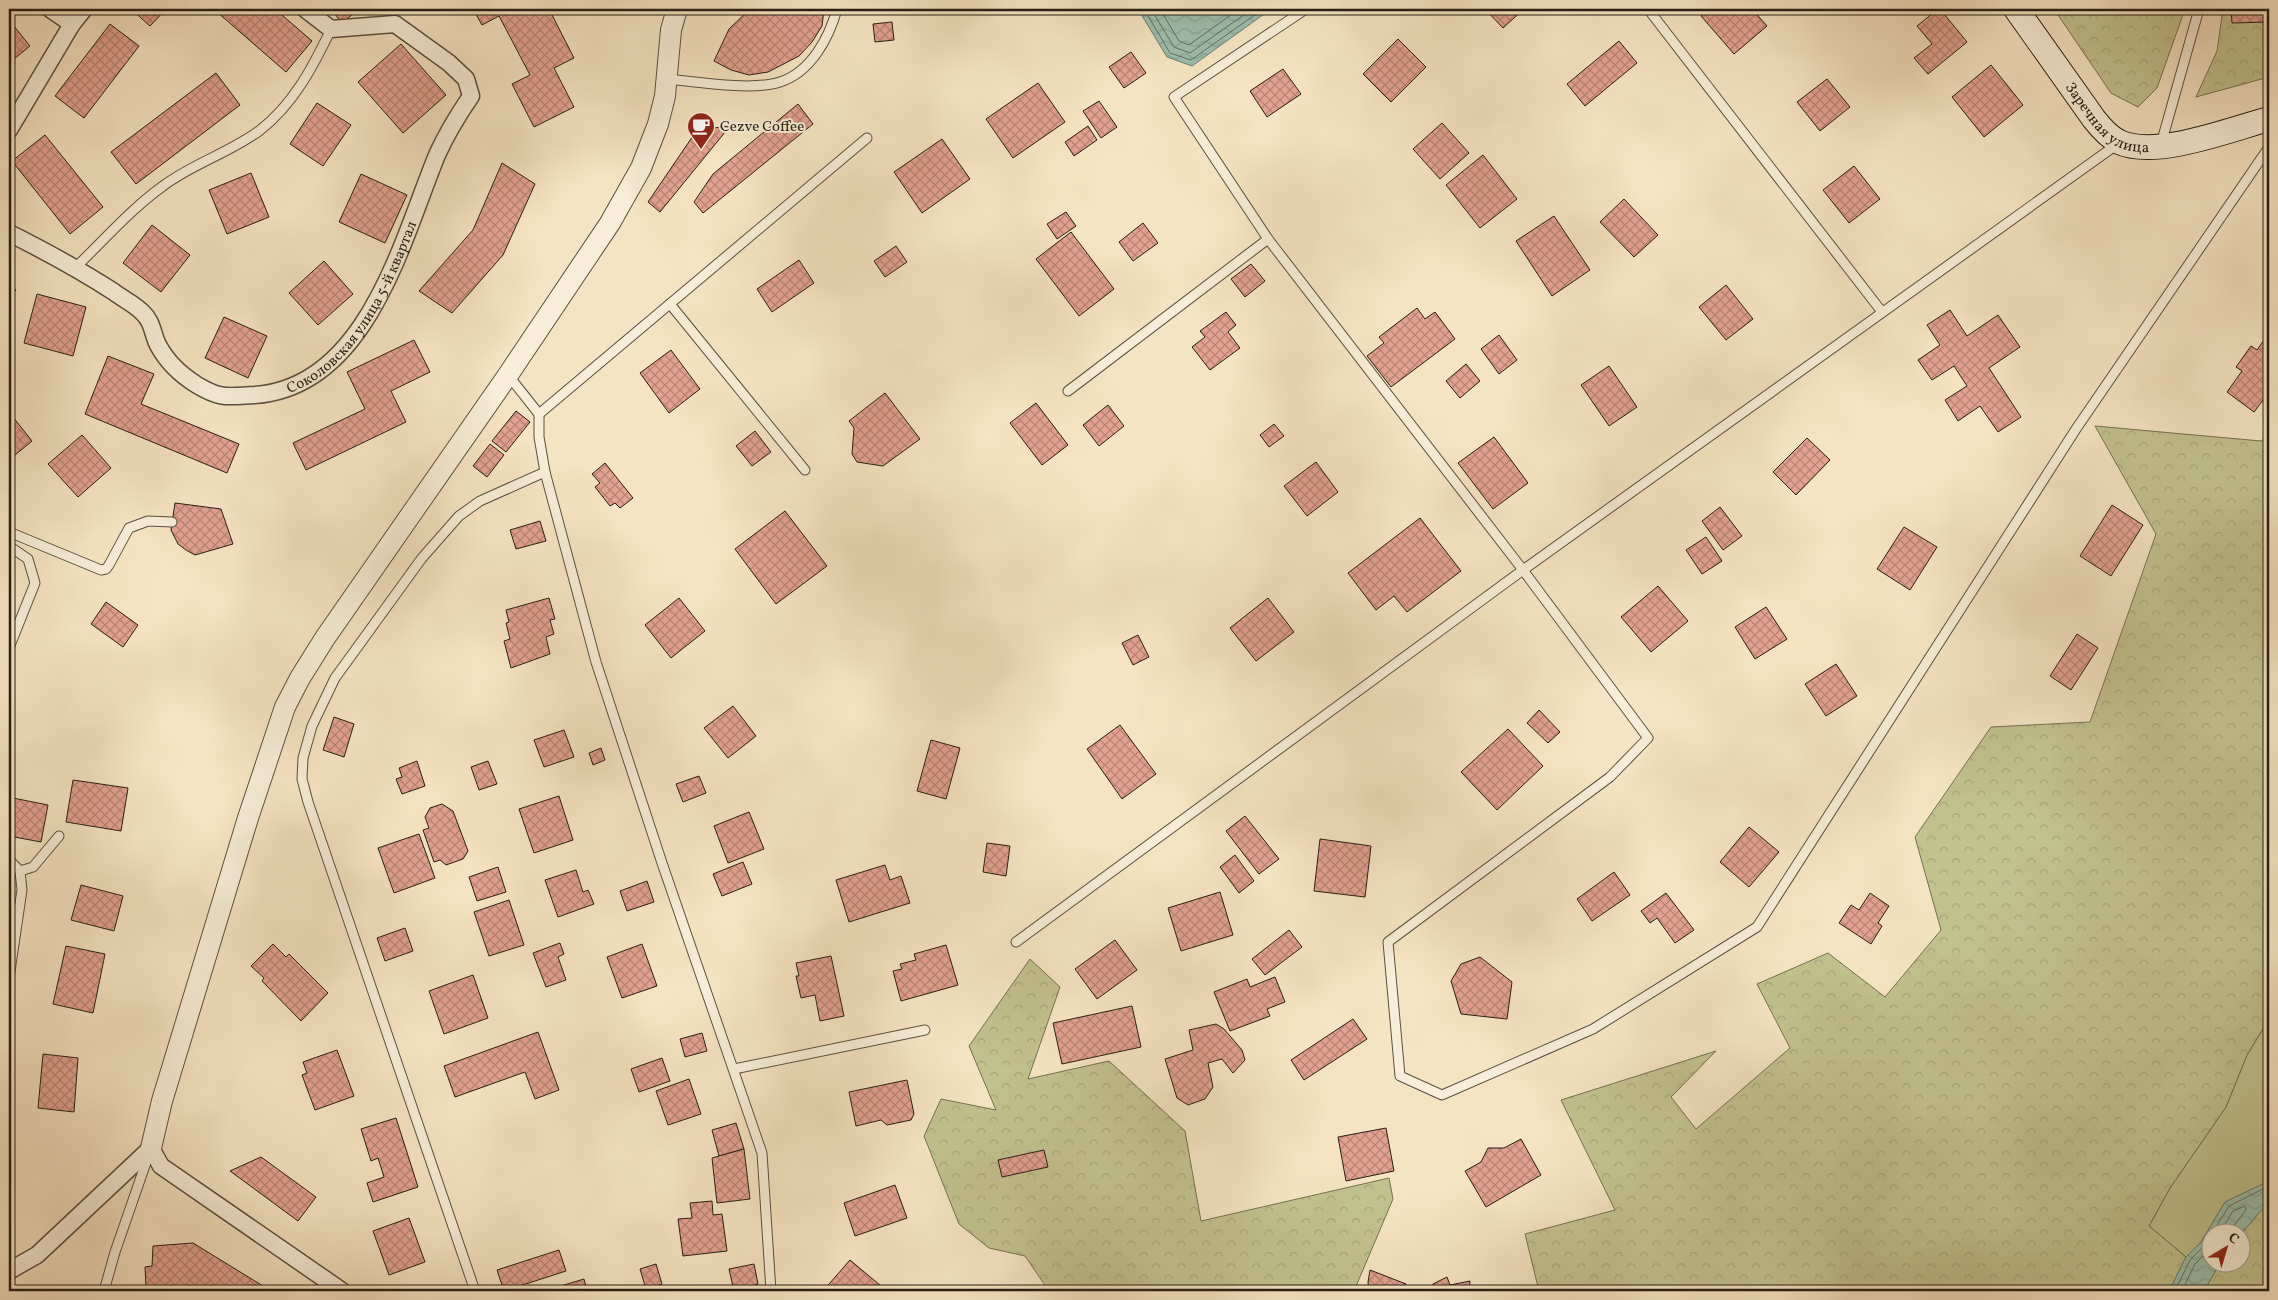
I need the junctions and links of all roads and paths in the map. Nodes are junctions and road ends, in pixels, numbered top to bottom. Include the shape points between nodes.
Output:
1 (50, 9) edge
2 (84, 9) edge
3 (305, 9) edge
4 (677, 9) edge
5 (837, 9) edge
6 (1306, 9) edge
7 (1648, 9) edge
8 (2016, 9) edge
9 (2200, 9) edge
10 (72, 24) junction
11 (332, 29) junction
12 (668, 79) junction
13 (2269, 118) edge
14 (9, 130) edge
15 (867, 138) dead end
16 (2120, 142) junction
17 (2160, 147) junction
18 (2269, 147) edge
19 (2266, 155) edge
20 (9, 233) edge
21 (1268, 239) junction
22 (76, 267) junction
23 (670, 304) junction
24 (1882, 312) junction
25 (508, 375) junction
26 (1068, 391) dead end
27 (539, 414) junction
28 (805, 470) dead end
29 (545, 472) junction
30 (172, 522) dead end
31 (9, 532) edge
32 (9, 546) edge
33 (1523, 570) junction
34 (9, 648) edge
35 (59, 836) dead end
36 (9, 860) edge
37 (20, 871) junction
38 (1016, 942) dead end
39 (9, 978) edge
40 (925, 1030) dead end
41 (734, 1069) junction
42 (151, 1148) junction
43 (9, 1271) edge
44 (104, 1291) edge
45 (342, 1291) edge
46 (475, 1291) edge
47 (771, 1291) edge

1 - 10 street
2 - 10 street
3 - 11 street
4 - 12 street via 671,30
5 - 12 lane via 828,36 816,55 799,71 780,82 754,85
6 - 21 lane via 1174,97
7 - 24 lane
8 - 16 main road, Заречная улица via 2094,119 2108,135
9 - 17 lane
10 - 14 street
11 - 22 lane via 289,103 258,131 162,186
11 - 22 street, Соколовская улица 5-й квартал via 395,24 466,79 471,96 458,113 438,154 373,309 345,349 305,380 269,394 219,397 171,365 158,344 151,321 141,310
12 - 25 street via 658,124 641,168 610,223
13 - 17 main road, Заречная улица
15 - 23 lane
16 - 17 main road, Заречная улица via 2139,147
16 - 24 lane
18 - 19 lane
19 - 33 lane via 2070,437 1756,927 1593,1029 1442,1094 1400,1076 1388,942 1610,776 1648,738
20 - 22 street, Соколовская улица 5-й квартал
21 - 26 lane
21 - 33 lane
23 - 27 lane
23 - 28 lane
24 - 33 lane
25 - 27 lane
25 - 42 street via 325,638 285,708 162,1101
27 - 29 lane
29 - 41 lane via 596,662
29 - 46 lane via 480,501 459,516 422,558 335,678 312,726 303,758 302,779 308,802
30 - 31 lane via 148,521 129,528 109,565 101,570
32 - 34 lane via 28,559 34,583
33 - 38 lane
35 - 37 lane via 33,866
36 - 37 lane
37 - 39 lane via 22,890
40 - 41 lane
41 - 47 lane via 762,1152
42 - 43 street via 37,1255
42 - 44 lane
42 - 45 street via 161,1166

